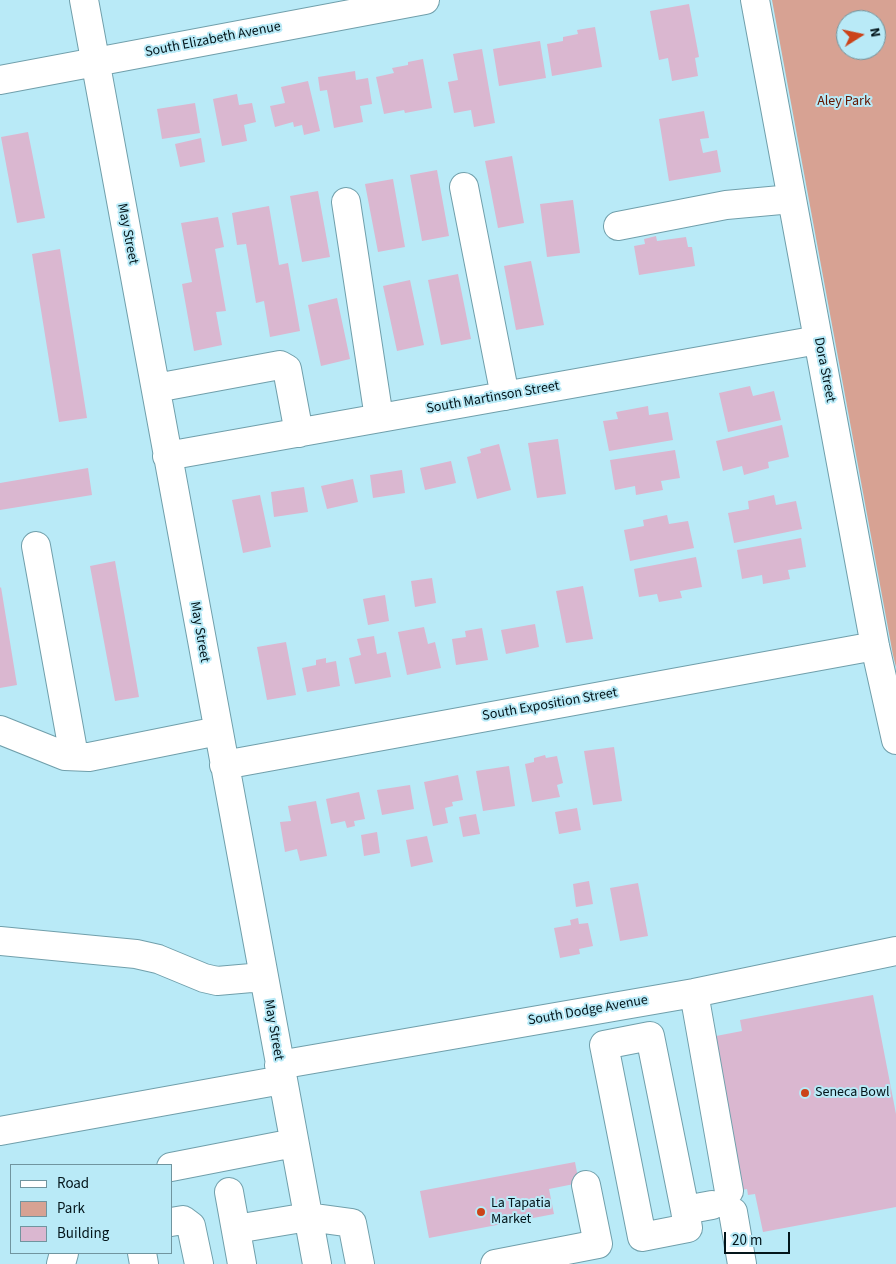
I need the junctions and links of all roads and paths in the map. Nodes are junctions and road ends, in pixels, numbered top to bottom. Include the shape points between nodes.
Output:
1 (84, 0) edge
2 (425, 0) edge
3 (755, 0) edge
4 (95, 62) junction
5 (0, 80) edge
6 (464, 187) dead end
7 (792, 199) junction
8 (346, 202) dead end
9 (618, 226) dead end
10 (818, 340) junction
11 (156, 388) junction
12 (505, 396) junction
13 (380, 418) junction
14 (299, 432) junction
15 (167, 456) junction
16 (36, 546) dead end
17 (875, 646) junction
18 (0, 730) edge
19 (218, 731) junction
20 (896, 740) edge
21 (74, 756) junction
22 (224, 765) junction
23 (0, 941) edge
24 (896, 951) edge
25 (263, 977) junction
26 (694, 993) junction
27 (643, 1002) junction
28 (650, 1036) junction
29 (281, 1073) junction
30 (0, 1131) edge
31 (294, 1142) junction
32 (172, 1168) edge
33 (586, 1185) dead end
34 (229, 1192) dead end
35 (725, 1203) junction
36 (685, 1210) junction
37 (308, 1217) junction
38 (172, 1222) edge
39 (236, 1229) junction
40 (600, 1254) edge
41 (546, 1259) edge
42 (200, 1264) edge
43 (242, 1264) edge
44 (317, 1264) edge
45 (360, 1264) edge
46 (495, 1264) edge
47 (742, 1264) edge

1 - 4 street, May Street
2 - 4 street, South Elizabeth Avenue
3 - 7 street, Dora Street
4 - 5 street, South Elizabeth Avenue
4 - 11 street, May Street
6 - 12 street
7 - 9 street via 726,205
7 - 10 street, Dora Street
8 - 13 street
10 - 12 street, South Martinson Street
10 - 17 street, Dora Street
11 - 14 street via 280,365 287,369
11 - 15 street, May Street
12 - 13 street, South Martinson Street
13 - 14 street, South Martinson Street
14 - 15 street, South Martinson Street
15 - 19 street, May Street
16 - 21 street
17 - 20 street, Dora Street
17 - 22 street, South Exposition Street
18 - 21 street via 65,756
19 - 21 street via 89,757
19 - 22 street, May Street
22 - 25 street, May Street
23 - 25 street via 136,954 217,981
24 - 26 street, South Dodge Avenue
25 - 29 street, May Street
26 - 27 street, South Dodge Avenue
26 - 35 street
27 - 28 street
27 - 29 street, South Dodge Avenue
28 - 36 street
28 - 36 street via 604,1045 642,1237 688,1228
29 - 30 street, South Dodge Avenue
29 - 31 street, May Street
31 - 32 street
31 - 37 street, May Street
33 - 40 street
34 - 39 street
35 - 36 street
35 - 47 street
37 - 39 street
37 - 44 street, May Street
37 - 45 street via 352,1222
38 - 42 street via 183,1220 192,1226
39 - 43 street
40 - 41 street
41 - 46 street

